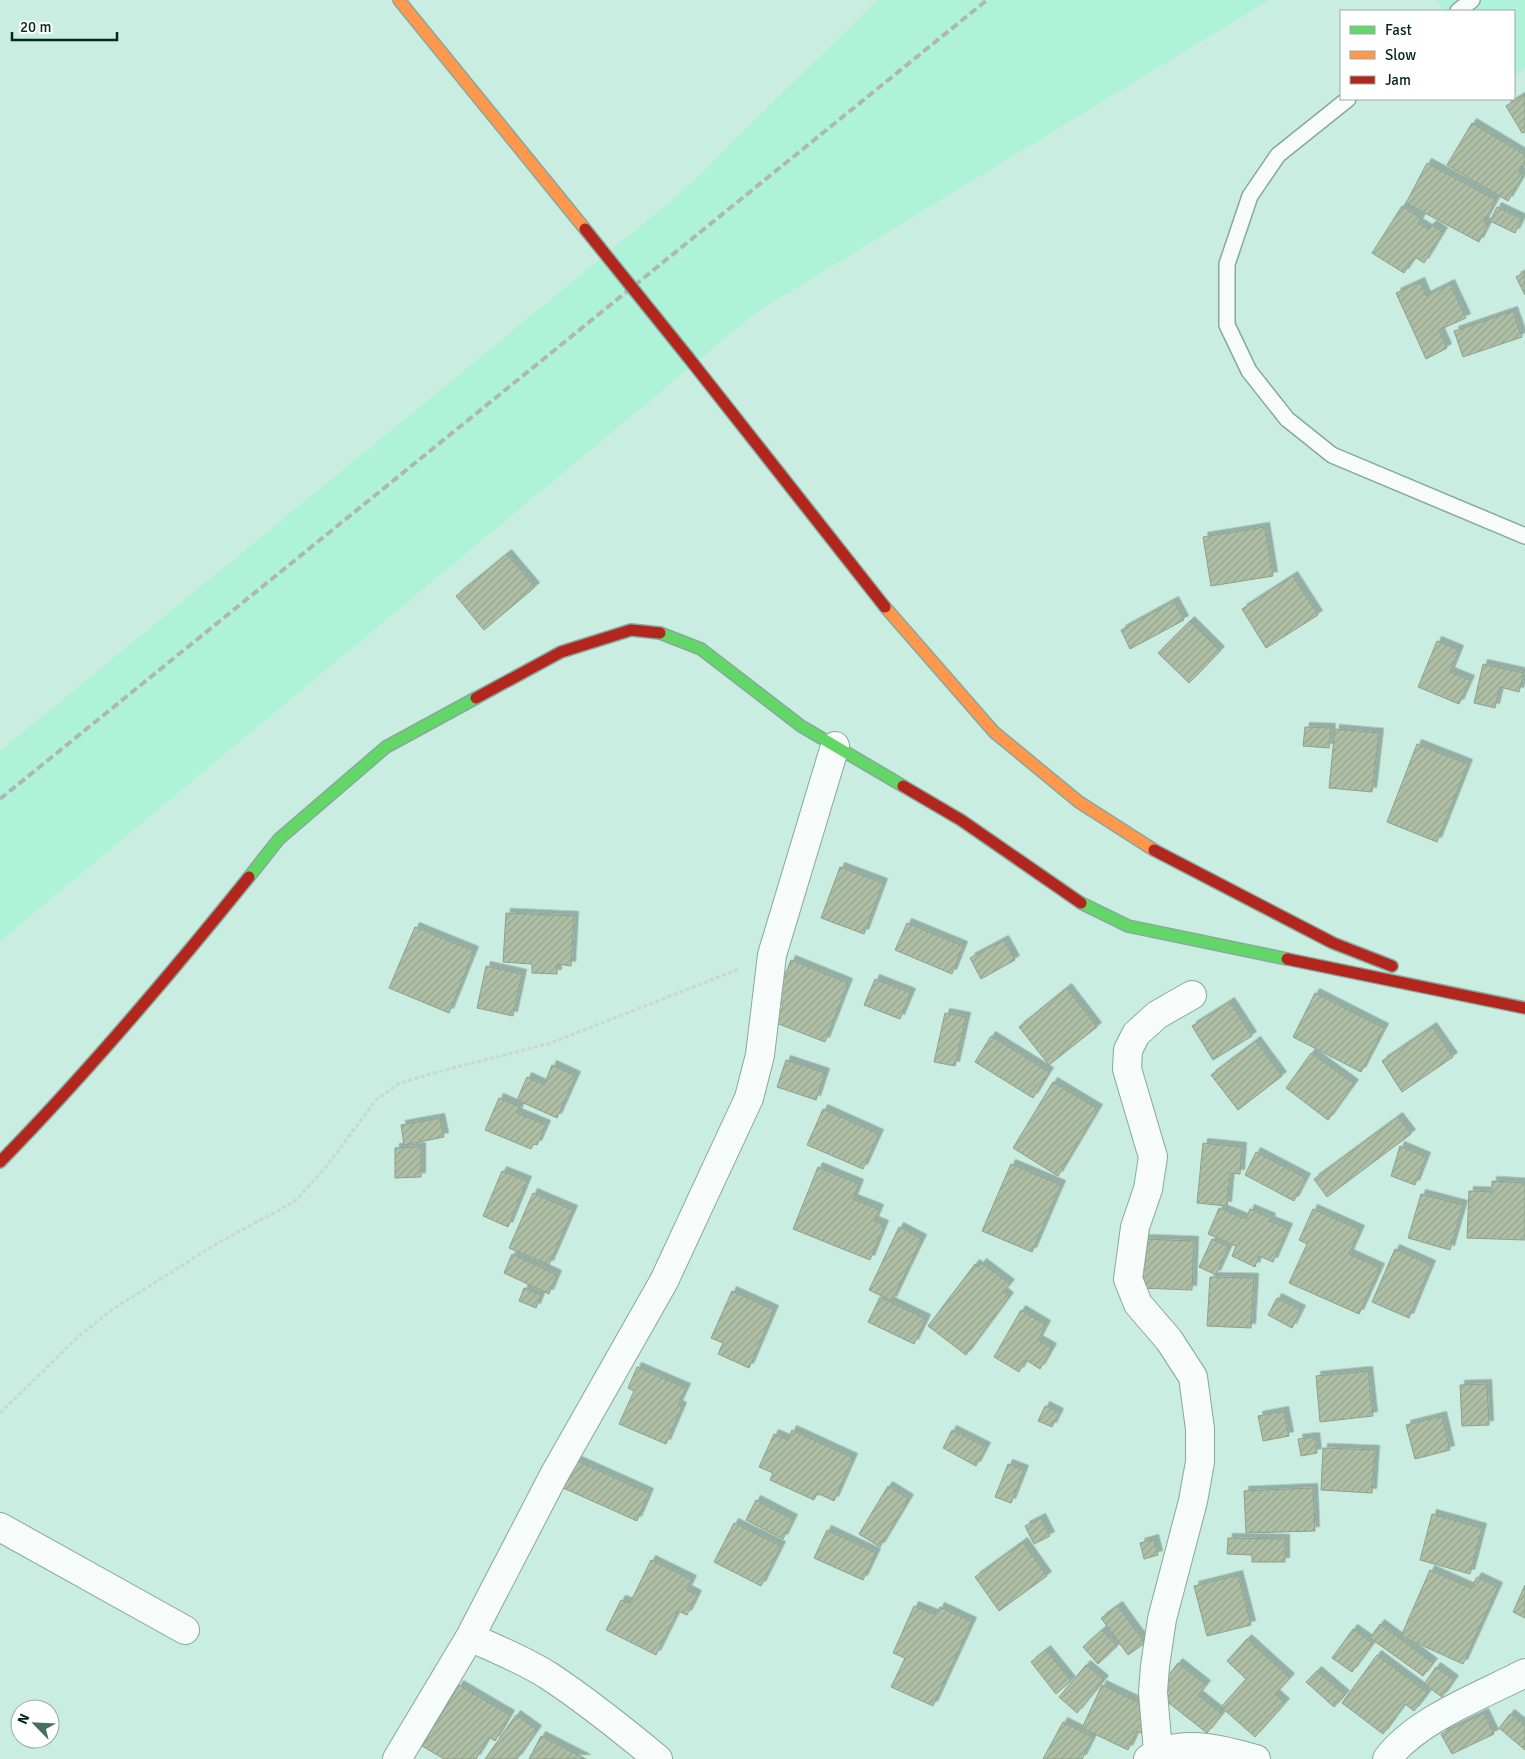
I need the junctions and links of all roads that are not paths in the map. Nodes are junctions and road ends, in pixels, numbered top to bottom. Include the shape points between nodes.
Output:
1 (399, 0) edge
2 (1472, 0) edge
3 (1459, 10) edge
4 (1347, 100) edge
5 (1525, 536) edge
6 (835, 746) junction
7 (1192, 995) dead end
8 (1476, 996) junction
9 (1525, 1008) edge
10 (0, 1162) edge
11 (0, 1527) edge
12 (185, 1630) dead end
13 (470, 1637) junction
14 (1525, 1673) edge
15 (1153, 1756) edge
16 (397, 1759) edge
17 (658, 1759) edge
18 (1256, 1759) edge
19 (1386, 1759) edge

1 - 8 street, bridge via 893,617 994,732 1079,802 1170,860 1334,943
2 - 3 lane
4 - 5 lane via 1278,156 1250,196 1227,264 1227,325 1249,371 1287,419 1332,456
6 - 8 street via 961,820 1072,898 1128,926
6 - 10 street via 801,726 702,649 663,633 631,630 561,652 386,747 279,839 179,964
6 - 13 street via 772,955 760,1055 749,1098 664,1281 554,1475
7 - 15 street via 1157,1015 1136,1034 1128,1050 1127,1068 1153,1157 1148,1189 1135,1227 1128,1279 1138,1304 1169,1340 1193,1377 1200,1429 1200,1462 1193,1501 1162,1619 1155,1666
8 - 9 street
11 - 12 street
13 - 16 street
13 - 17 street via 548,1676 613,1721
14 - 19 street via 1435,1719 1395,1748
15 - 18 street via 1200,1746

